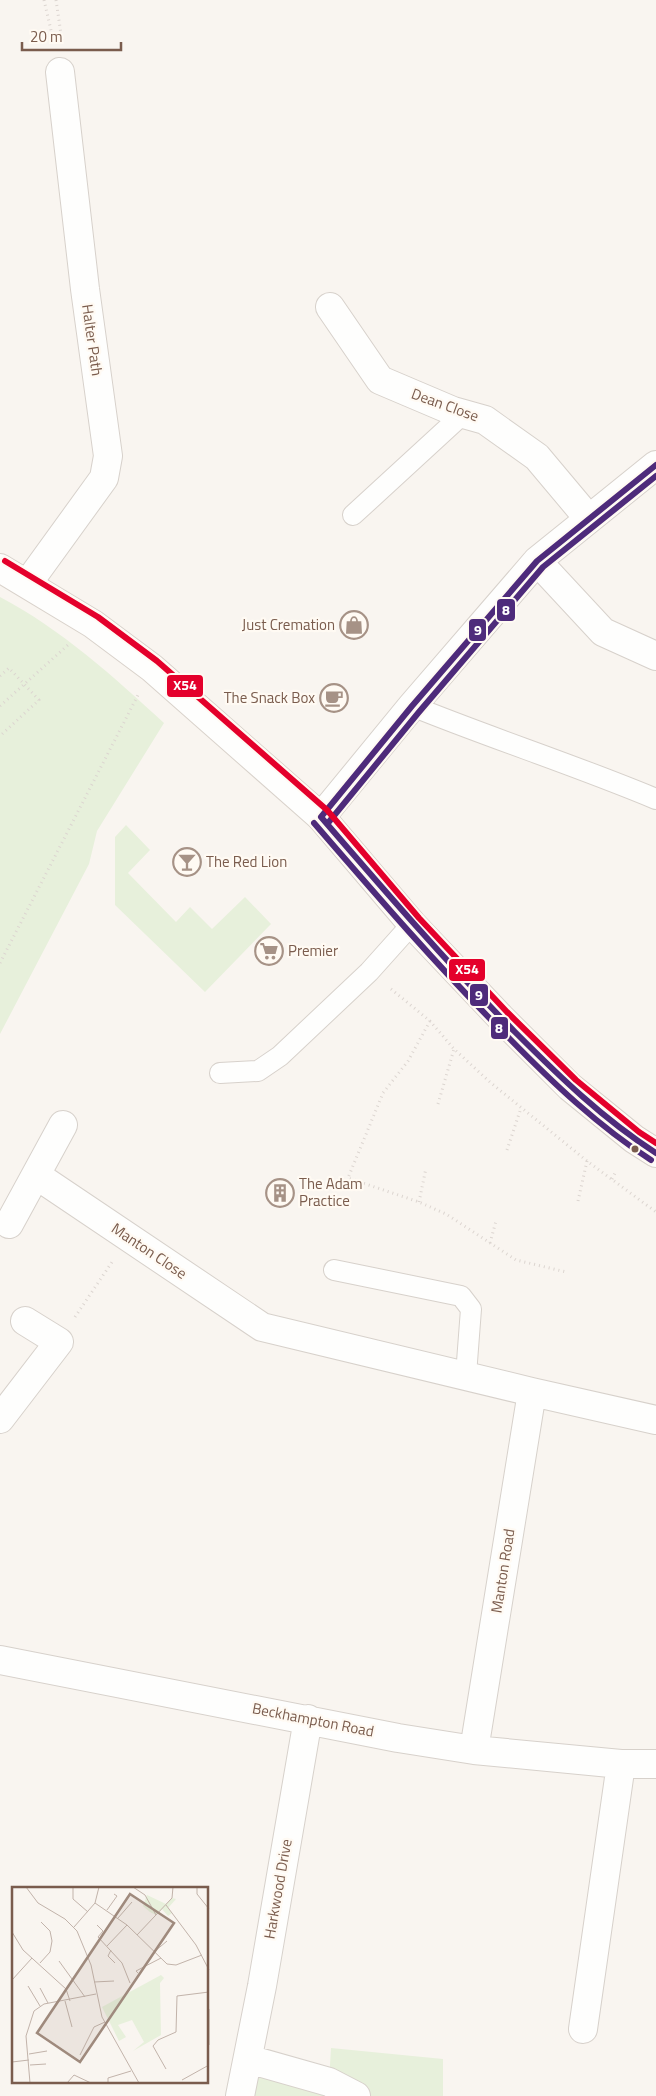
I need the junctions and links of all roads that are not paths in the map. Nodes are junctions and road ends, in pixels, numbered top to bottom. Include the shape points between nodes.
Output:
1 (60, 72) road end
2 (330, 307) dead end
3 (463, 414) junction
4 (656, 465) edge
5 (353, 515) dead end
6 (590, 519) junction
7 (537, 562) junction
8 (0, 568) edge
9 (28, 583) junction
10 (656, 656) edge
11 (412, 706) junction
12 (656, 799) edge
13 (321, 816) junction
14 (412, 924) junction
15 (220, 1073) dead end
16 (64, 1125) dead end
17 (656, 1153) edge
18 (36, 1175) junction
19 (9, 1224) dead end
20 (334, 1270) dead end
21 (25, 1321) dead end
22 (466, 1375) junction
23 (532, 1392) junction
24 (0, 1419) edge
25 (656, 1420) edge
26 (2, 1668) edge
27 (308, 1720) junction
28 (474, 1750) junction
29 (621, 1764) junction
30 (656, 1764) edge
31 (583, 2029) dead end
32 (248, 2059) junction
33 (240, 2096) edge
34 (356, 2096) edge

1 - 9 street, Halter Path via 108,456 104,478
2 - 3 street, Dean Close via 380,380
3 - 5 lane
3 - 6 street, Dean Close via 485,420 537,456
4 - 6 street
6 - 7 street
7 - 10 street via 603,632
7 - 11 street
8 - 9 street
9 - 13 street via 93,624 152,668
11 - 12 lane via 588,770
11 - 13 street
13 - 14 street
14 - 15 lane via 369,972 280,1056 258,1071
14 - 17 street via 570,1087
16 - 18 street
18 - 19 street
18 - 22 street, Manton Close via 262,1327
20 - 22 lane via 461,1296 471,1309
21 - 24 street via 59,1342
22 - 23 street
23 - 25 street
23 - 28 street, Manton Road
26 - 27 street, Beckhampton Road
27 - 28 street, Beckhampton Road
27 - 32 street, Harkwood Drive
28 - 29 street, Beckhampton Road
29 - 30 street, Beckhampton Road
29 - 31 street
32 - 33 street, Harkwood Drive
32 - 34 street via 329,2082

